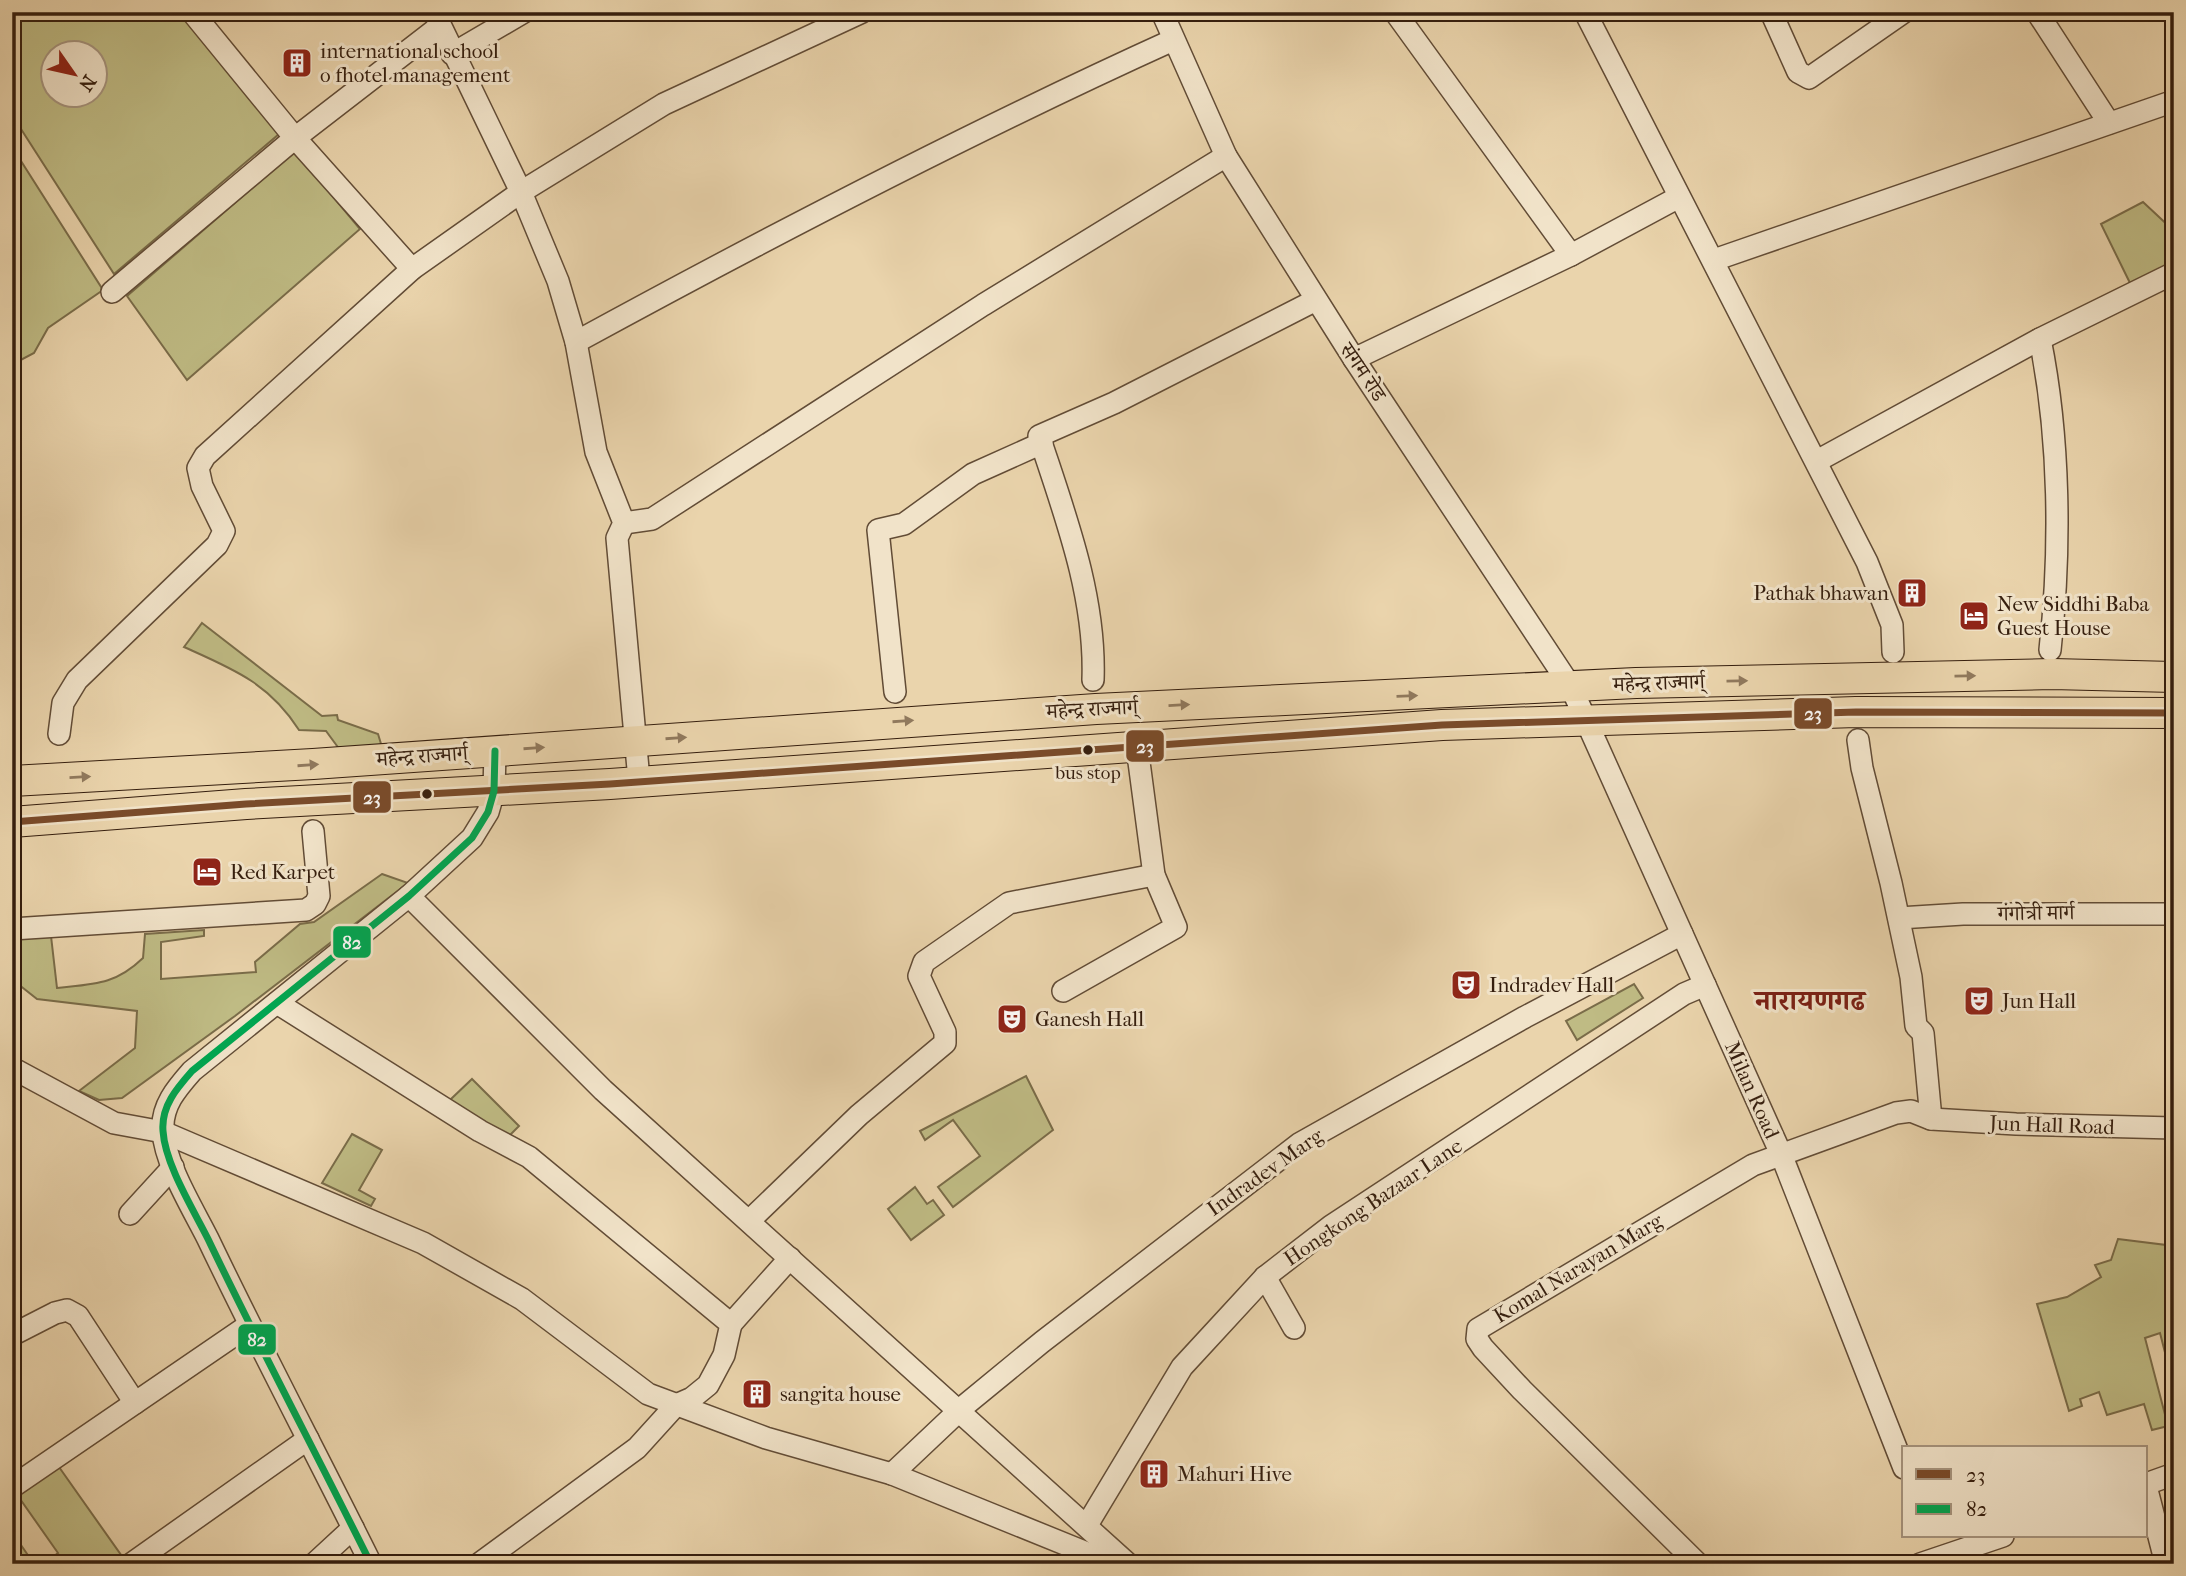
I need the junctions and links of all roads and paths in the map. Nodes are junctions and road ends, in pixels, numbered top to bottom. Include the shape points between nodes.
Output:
1 (192, 12) edge
2 (524, 12) edge
3 (862, 12) edge
4 (1162, 12) edge
5 (1395, 12) edge
6 (1585, 12) edge
7 (1771, 12) edge
8 (1904, 12) edge
9 (2037, 12) edge
10 (437, 19) edge
11 (1173, 40) junction
12 (452, 54) junction
13 (2174, 101) edge
14 (2109, 123) junction
15 (295, 138) junction
16 (1226, 156) junction
17 (521, 192) junction
18 (1679, 197) junction
19 (1571, 255) junction
20 (1714, 260) junction
21 (412, 269) junction
22 (2174, 273) edge
23 (111, 292) dead end
24 (1316, 300) junction
25 (2040, 339) junction
26 (576, 342) junction
27 (1354, 359) junction
28 (1042, 443) junction
29 (1817, 461) junction
30 (624, 523) junction
31 (2050, 650) dead end
32 (1893, 652) dead end
33 (2174, 677) edge
34 (1093, 680) dead end
35 (1571, 687) junction
36 (895, 692) dead end
37 (2174, 713) edge
38 (1585, 719) junction
39 (58, 734) dead end
40 (1858, 740) dead end
41 (635, 741) junction
42 (1137, 747) junction
43 (495, 751) junction
44 (639, 780) junction
45 (12, 781) edge
46 (494, 791) junction
47 (12, 822) edge
48 (313, 831) dead end
49 (1154, 875) junction
50 (409, 896) junction
51 (2174, 914) edge
52 (1899, 918) junction
53 (12, 929) edge
54 (1682, 934) junction
55 (1705, 985) junction
56 (1063, 991) dead end
57 (276, 1003) junction
58 (12, 1068) edge
59 (1931, 1119) junction
60 (2174, 1128) edge
61 (163, 1132) junction
62 (1781, 1154) junction
63 (173, 1167) junction
64 (130, 1214) dead end
65 (749, 1221) junction
66 (790, 1258) junction
67 (1265, 1278) junction
68 (731, 1324) junction
69 (249, 1325) junction
70 (1294, 1328) dead end
71 (12, 1335) edge
72 (135, 1403) junction
73 (676, 1405) junction
74 (959, 1411) junction
75 (308, 1439) junction
76 (1902, 1463) edge
77 (892, 1474) junction
78 (2174, 1474) edge
79 (2148, 1484) edge
80 (12, 1486) edge
81 (2148, 1493) edge
82 (1087, 1525) junction
83 (353, 1528) junction
84 (1930, 1538) edge
85 (1997, 1538) edge
86 (1932, 1561) edge
87 (131, 1564) edge
88 (314, 1564) edge
89 (370, 1564) edge
90 (479, 1564) edge
91 (1114, 1564) edge
92 (1128, 1564) edge
93 (1698, 1564) edge
94 (2166, 1564) edge

1 - 15 street
2 - 12 street
3 - 17 street via 664,104
4 - 11 street, संगम रोड
5 - 19 street
6 - 18 street
7 - 8 street via 1798,72 1809,78
9 - 14 street
10 - 12 street
10 - 15 street
11 - 16 street, संगम रोड
11 - 26 street via 793,224
12 - 17 street
13 - 14 street
14 - 20 street
15 - 21 street
15 - 23 street
16 - 24 street, संगम रोड
16 - 30 street via 983,305 652,519
17 - 21 street
17 - 26 street via 558,281
18 - 19 street
18 - 20 street
19 - 27 street
20 - 29 street
21 - 39 street via 205,456 198,468 202,486 224,531 217,545 77,680 63,703
22 - 25 street
24 - 27 street, संगम रोड
24 - 28 street via 1040,436
25 - 29 street
25 - 31 street via 2052,401 2056,476
26 - 30 street via 596,452
27 - 35 street, संगम रोड
28 - 34 street via 1092,620
28 - 36 street via 973,474 904,524 878,530
29 - 32 street via 1887,612
30 - 41 street via 617,538
35 -> 33 highway, महेन्द्र राज्मार्ग् via 1894,677
35 - 38 street, संगम रोड
41 -> 35 highway, महेन्द्र राज्मार्ग् via 1096,709
37 - 38 highway, महेन्द्र राज्मार्ग् via 1854,712
38 - 42 highway, महेन्द्र राज्मार्ग् via 1442,724
38 - 54 street, Milan Road
40 - 52 street
43 -> 41 highway, महेन्द्र राज्मार्ग्
41 - 44 street
42 - 44 highway, महेन्द्र राज्मार्ग्
42 - 49 street
45 -> 43 highway, महेन्द्र राज्मार्ग्
43 - 46 street
44 - 46 highway, महेन्द्र राज्मार्ग्
46 - 47 highway, महेन्द्र राज्मार्ग्
46 - 50 street via 472,838
48 - 53 street via 320,896 306,910
49 - 56 street via 1177,923 1174,930
49 - 65 street via 1009,903 924,962 919,976 945,1032 945,1043 859,1115
50 - 57 street
50 - 65 street via 603,1090
51 - 52 street, गंगोत्री मार्ग
52 - 59 street via 1916,1026 1923,1033
54 - 55 street, Milan Road
54 - 74 street, Indradev Marg via 1299,1144 1160,1248
55 - 62 street, Milan Road
55 - 67 street, Hongkong Bazaar Lane via 1684,994 1331,1226
57 - 61 street via 175,1090 164,1112
57 - 68 street via 529,1157
58 - 61 street via 114,1123
59 - 60 street, Jun Hall Road
59 - 62 street, Jun Hall Road via 1911,1111 1896,1114
61 - 63 street
61 - 73 street via 434,1249 522,1299 648,1394
62 - 76 street, Milan Road
62 - 93 street, Komal Narayan Marg via 1730,1178 1478,1329 1477,1339 1483,1348 1522,1391
63 - 64 street
63 - 69 street
65 - 66 street
66 - 68 street
66 - 74 street
67 - 70 street
67 - 82 street, Hongkong Bazaar Lane via 1182,1367
68 - 73 street via 724,1355 708,1385
69 - 72 street
69 - 75 street
71 - 72 street via 67,1310 78,1317
72 - 80 street
73 - 77 street via 766,1438
73 - 90 street via 637,1448
74 - 77 street, Indradev Marg
74 - 82 street
75 - 83 street
75 - 87 street
77 - 91 street
78 - 79 street
81 - 94 street
82 - 92 street
83 - 88 street
83 - 89 street
84 - 86 street
85 - 86 street

